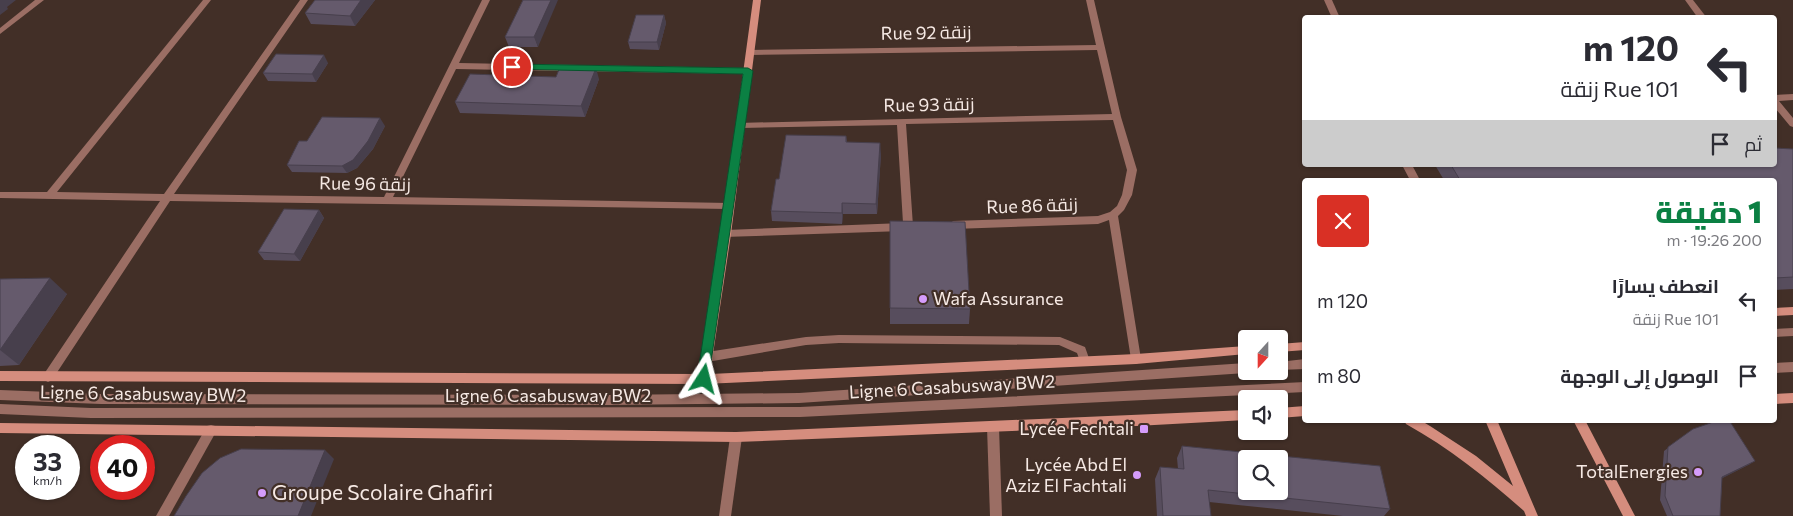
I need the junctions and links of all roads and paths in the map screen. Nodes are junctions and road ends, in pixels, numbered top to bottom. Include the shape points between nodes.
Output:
1 (40, 0) edge
2 (207, 0) edge
3 (304, 0) edge
4 (486, 0) edge
5 (757, 0) edge
6 (1090, 0) edge
7 (1328, 0) edge
8 (1689, 0) edge
9 (1335, 15) edge
10 (1702, 15) edge
11 (0, 32) edge
12 (1102, 47) junction
13 (750, 52) junction
14 (454, 66) junction
15 (748, 71) junction
16 (1793, 97) edge
17 (1777, 98) edge
18 (1777, 104) edge
19 (1117, 117) junction
20 (901, 122) junction
21 (1793, 124) edge
22 (741, 125) junction
23 (0, 195) edge
24 (50, 195) junction
25 (166, 198) junction
26 (387, 200) junction
27 (729, 206) junction
28 (1112, 215) junction
29 (946, 225) edge
30 (726, 234) junction
31 (1793, 311) edge
32 (1777, 312) edge
33 (1793, 332) edge
34 (1777, 333) edge
35 (1302, 346) edge
36 (1288, 347) edge
37 (1238, 351) edge
38 (707, 357) junction
39 (1136, 359) junction
40 (1084, 361) junction
41 (1302, 364) edge
42 (1288, 365) edge
43 (1793, 367) edge
44 (1777, 368) edge
45 (1238, 369) edge
46 (0, 376) edge
47 (48, 377) junction
48 (704, 379) junction
49 (1302, 387) edge
50 (0, 395) edge
51 (1793, 398) edge
52 (1777, 399) edge
53 (0, 410) edge
54 (1302, 411) edge
55 (1288, 412) edge
56 (1238, 415) edge
57 (1415, 423) edge
58 (1492, 423) edge
59 (1582, 423) edge
60 (993, 427) junction
61 (0, 428) edge
62 (211, 430) junction
63 (736, 437) junction
64 (1530, 512) edge
65 (162, 516) edge
66 (725, 516) edge
67 (996, 516) edge
68 (1629, 516) edge

1 - 11 street
2 - 24 street
3 - 25 street
4 - 14 street
5 - 13 main road
6 - 12 street
7 - 9 street
8 - 10 street
12 - 13 street, Rue 92 زنقة
12 - 19 street
13 - 15 main road
14 - 15 street
14 - 26 street
15 - 22 main road
16 - 17 street
18 - 21 street
19 - 20 street, Rue 93 زنقة
19 - 28 street via 1132,170 1127,195 1121,208
20 - 22 street, Rue 93 زنقة
20 - 30 street via 912,226
22 - 27 main road
23 - 24 street, Rue 96 زنقة
24 - 25 street, Rue 96 زنقة
25 - 26 street, Rue 96 زنقة
25 - 47 street
26 - 27 street, Rue 96 زنقة
27 - 30 main road
28 - 29 street, Rue 86 زنقة via 1098,220
28 - 39 street
30 - 38 main road
31 - 32 main road
33 - 34 street
35 - 36 main road
37 - 39 main road
38 - 40 street via 839,339 1041,341 1072,345 1081,350
38 - 48 main road
39 - 40 main road
40 - 48 main road
41 - 42 street
43 - 44 street
45 - 50 street, Ligne 6 Casabusway BW2 via 799,398 111,399
46 - 47 main road
47 - 48 main road
49 - 53 street, Ligne 6 Casabusway BW2 via 800,412 101,413
51 - 52 main road
54 - 55 main road
56 - 60 main road
57 - 64 main road via 1478,463
58 - 64 main road
59 - 68 main road
60 - 63 main road
60 - 67 street
61 - 62 main road
62 - 63 main road
62 - 65 street
63 - 66 street

